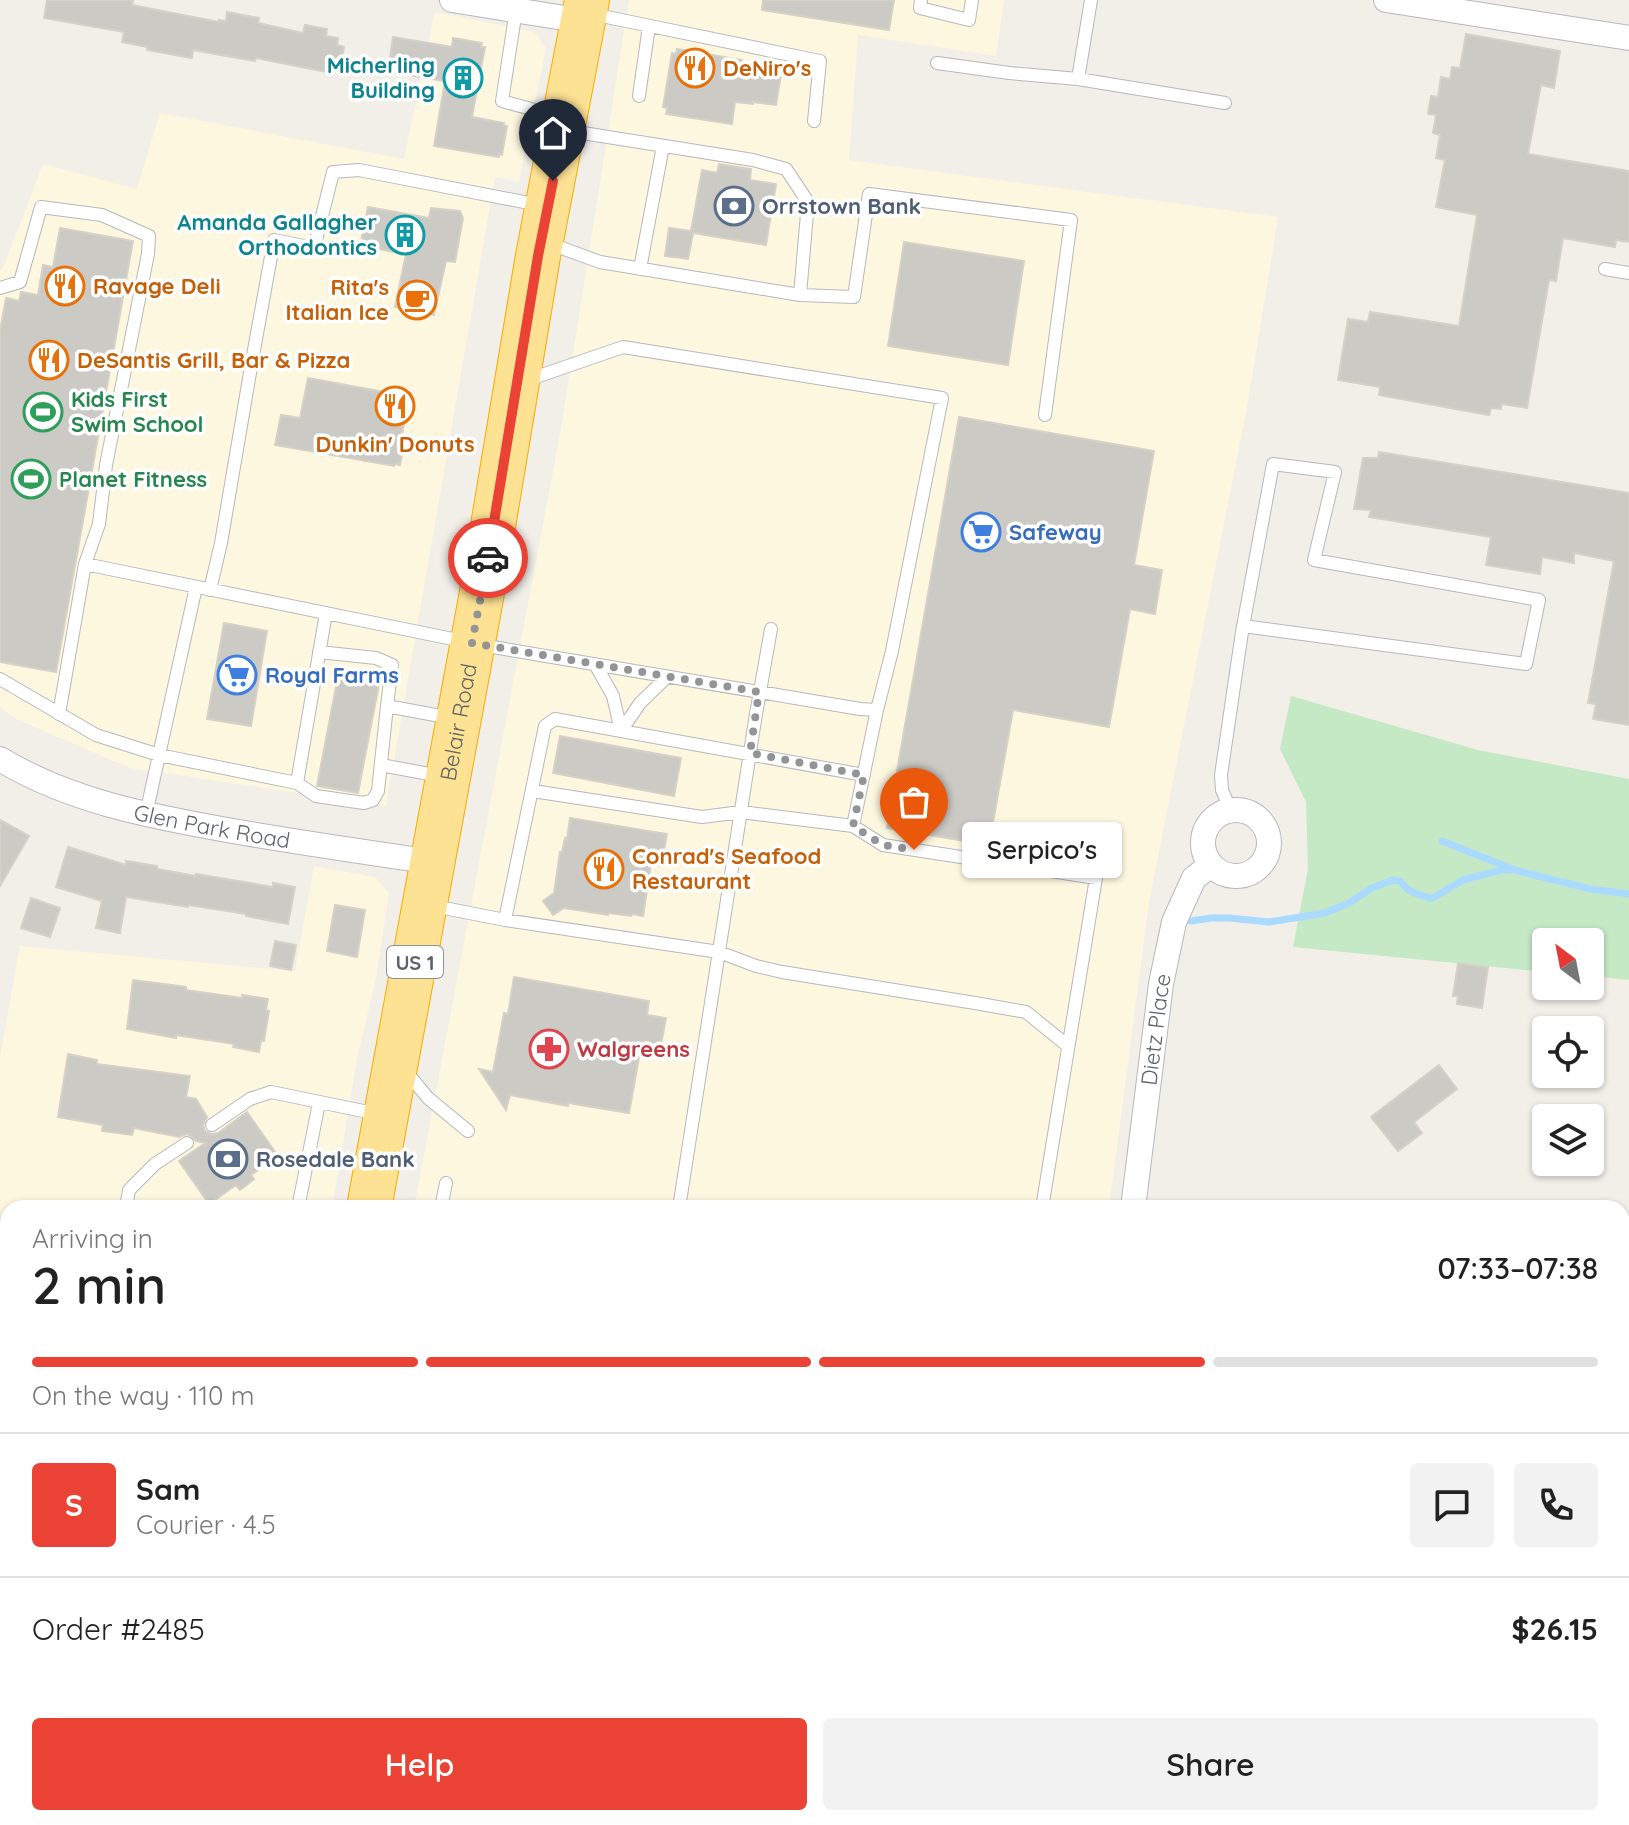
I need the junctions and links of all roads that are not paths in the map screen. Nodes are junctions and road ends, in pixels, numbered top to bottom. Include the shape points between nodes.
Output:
1 (452, 0) edge
2 (921, 0) edge
3 (972, 0) edge
4 (1091, 0) edge
5 (1386, 0) edge
6 (516, 10) junction
7 (585, 11) edge
8 (649, 26) junction
9 (1629, 38) edge
10 (937, 63) dead end
11 (1078, 79) junction
12 (639, 96) dead end
13 (1225, 103) dead end
14 (814, 121) dead end
15 (563, 124) junction
16 (663, 146) junction
17 (544, 223) junction
18 (640, 269) junction
19 (1605, 269) dead end
20 (1629, 273) edge
21 (0, 288) edge
22 (800, 295) junction
23 (536, 377) dead end
24 (1045, 415) dead end
25 (85, 564) junction
26 (196, 587) junction
27 (210, 590) junction
28 (326, 613) junction
29 (1243, 626) junction
30 (771, 629) dead end
31 (472, 643) junction
32 (319, 652) junction
33 (595, 664) junction
34 (667, 677) junction
35 (0, 679) edge
36 (759, 692) junction
37 (387, 706) junction
38 (877, 710) junction
39 (59, 714) junction
40 (458, 719) junction
41 (621, 731) junction
42 (750, 753) junction
43 (159, 755) junction
44 (0, 759) edge
45 (381, 765) junction
46 (864, 775) junction
47 (448, 777) junction
48 (297, 783) junction
49 (533, 791) junction
50 (1231, 811) junction
51 (741, 812) junction
52 (146, 814) junction
53 (853, 826) junction
54 (433, 862) junction
55 (1211, 865) junction
56 (425, 904) junction
57 (505, 920) junction
58 (719, 952) junction
59 (1068, 1046) junction
60 (397, 1061) junction
61 (319, 1103) junction
62 (387, 1115) junction
63 (212, 1125) dead end
64 (468, 1131) dead end
65 (187, 1143) dead end
66 (446, 1183) dead end
67 (127, 1200) edge
68 (300, 1200) edge
69 (371, 1200) edge
70 (443, 1200) edge
71 (680, 1200) edge
72 (1043, 1200) edge
73 (1134, 1200) edge

1 - 6 street
2 - 3 lane via 920,8 969,20
4 - 11 lane
5 - 9 street
6 - 7 street
6 - 15 lane via 502,101
7 - 8 lane
7 - 15 highway, Belair Road / US 1
8 - 12 lane
8 - 14 lane via 820,61
10 - 11 lane
11 - 13 lane
15 - 16 lane
15 - 17 highway, Belair Road / US 1
16 - 18 lane
16 - 22 lane via 786,169 808,202
17 - 18 lane via 600,262
17 - 27 lane via 359,170 333,172 314,248 274,240
17 - 31 highway, Belair Road / US 1
18 - 22 lane
19 - 20 lane
21 - 25 lane via 20,282 41,207 102,215 149,236 99,524
22 - 24 lane via 854,297 869,194 1071,220
23 - 38 lane via 623,347 942,398
25 - 26 lane
25 - 39 lane
26 - 27 lane
26 - 43 lane
27 - 28 lane
28 - 31 lane
28 - 32 lane
29 - 29 lane via 1273,464 1335,472 1314,560 1539,600 1526,664
29 - 50 lane via 1221,775
30 - 36 lane
31 - 33 lane
31 - 40 highway, Belair Road / US 1
32 - 37 lane via 376,658 392,665
32 - 48 lane
33 - 34 lane
33 - 41 lane via 613,696
34 - 36 lane
34 - 41 lane
35 - 39 lane
36 - 38 lane
36 - 42 lane
37 - 40 lane
37 - 45 lane
38 - 46 lane
39 - 43 lane via 96,735
40 - 47 highway, Belair Road / US 1
41 - 42 lane
41 - 49 lane via 555,719 545,726
42 - 46 lane
42 - 51 lane
43 - 48 lane
43 - 52 lane
44 - 52 street, Glen Park Road via 59,788
45 - 47 lane
45 - 48 lane via 378,791 364,803 316,796
46 - 53 lane
47 - 54 highway, Belair Road / US 1
49 - 51 lane via 702,817
49 - 57 lane
50 - 55 street via 1207,827 1203,847
50 - 55 street via 1262,822 1267,854 1253,872 1242,876
51 - 53 lane
51 - 58 lane
52 - 54 street, Glen Park Road
53 - 59 lane via 883,845 1096,878
54 - 56 highway, Belair Road / US 1
55 - 73 street, Dietz Place via 1194,878 1174,922 1161,984
56 - 57 lane
56 - 60 highway, Belair Road / US 1
57 - 58 lane
58 - 59 lane via 782,972 1026,1012
58 - 71 lane
59 - 72 lane
60 - 62 highway, Belair Road / US 1
60 - 64 lane via 428,1098
61 - 62 lane
61 - 63 lane via 271,1092 250,1099
61 - 68 lane
62 - 69 highway, Belair Road / US 1
65 - 67 lane via 155,1164 129,1190
66 - 70 lane

